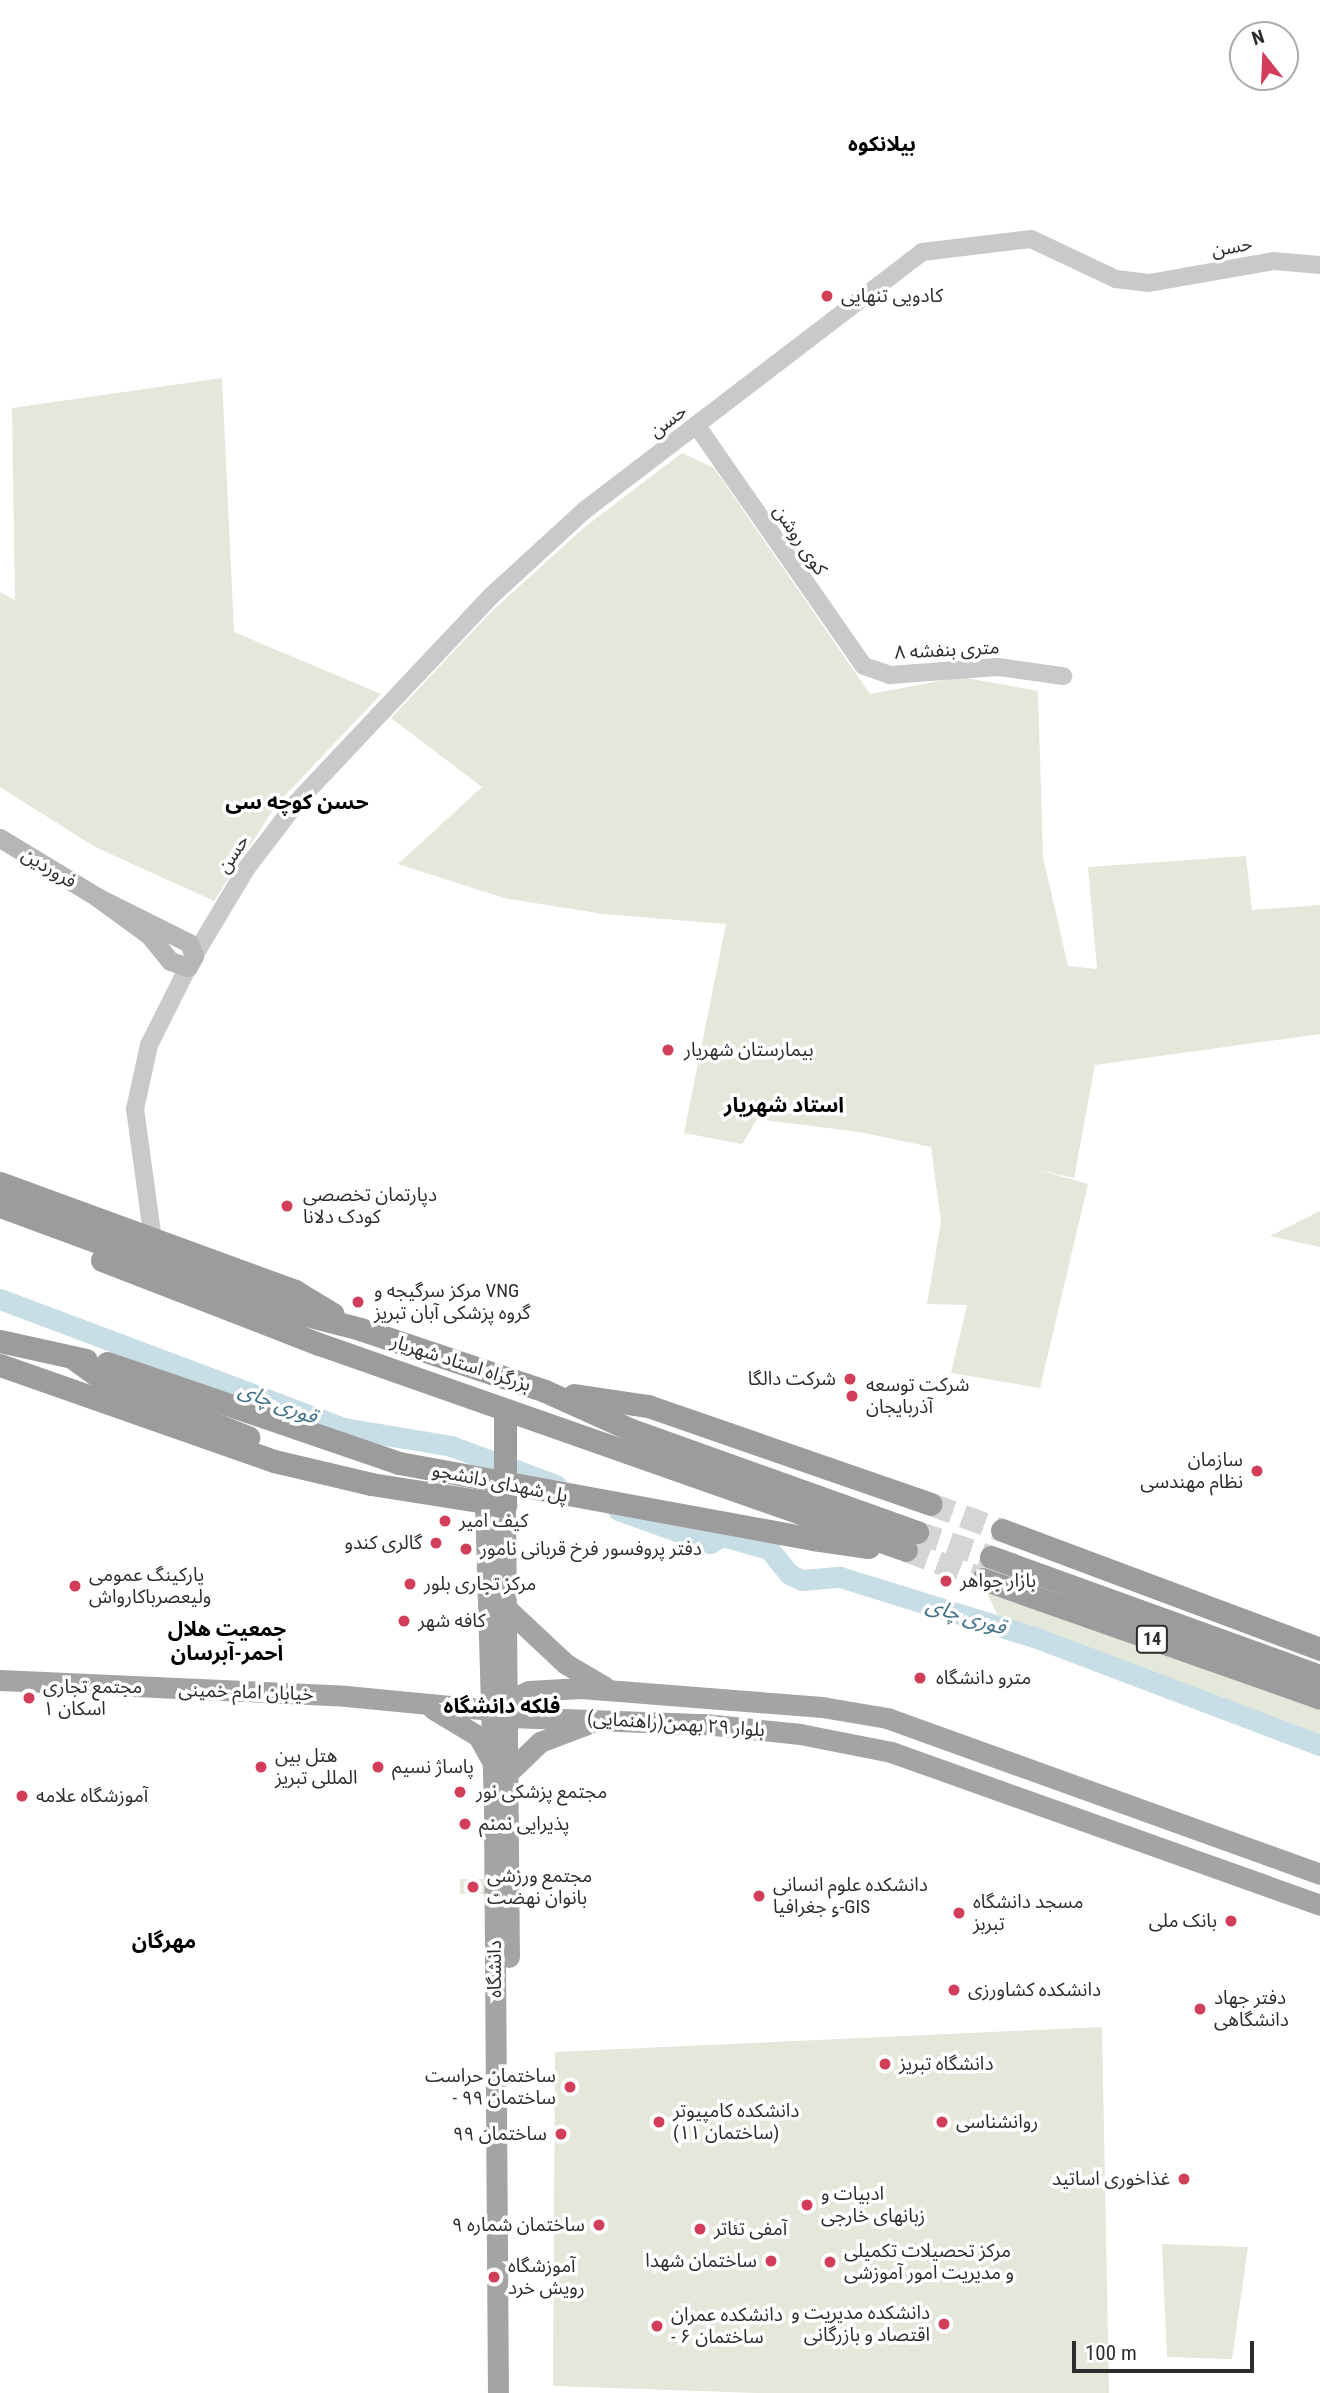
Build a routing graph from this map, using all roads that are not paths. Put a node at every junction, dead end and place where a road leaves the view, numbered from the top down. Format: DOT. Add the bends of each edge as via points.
graph roads {
  1 [pos="1320,265"];
  2 [pos="697,425"];
  3 [pos="875,672"];
  4 [pos="1063,676"];
  5 [pos="0,838"];
  6 [pos="191,961"];
  7 [pos="0,1183"];
  8 [pos="0,1206"];
  9 [pos="0,1218"];
  10 [pos="153,1240"];
  11 [pos="360,1329"];
  12 [pos="0,1341"];
  13 [pos="73,1358"];
  14 [pos="0,1365"];
  15 [pos="545,1391"];
  16 [pos="505,1410"];
  17 [pos="371,1484"];
  18 [pos="495,1504"];
  19 [pos="932,1504"];
  20 [pos="1002,1530"];
  21 [pos="911,1541"];
  22 [pos="505,1608"];
  23 [pos="1320,1648"];
  24 [pos="1292,1666"];
  25 [pos="1320,1670"];
  26 [pos="1320,1676"];
  27 [pos="0,1680"];
  28 [pos="581,1688"];
  29 [pos="609,1690"];
  30 [pos="1320,1698"];
  31 [pos="422,1703"];
  32 [pos="503,1708"];
  33 [pos="591,1719"];
  34 [pos="501,1766"];
  35 [pos="1320,1874"];
  36 [pos="1320,1905"];
  37 [pos="498,2393"];
  38 [pos="508,2393"];
  1 -- 2 [label="street, حسن" via="1274,261 1149,283 1116,279 1031,239 922,252"];
  2 -- 3 [label="street, کوی روشن" via="843,641"];
  2 -- 6 [label="street, حسن" via="585,510 491,596 297,802 246,869"];
  3 -- 4 [label="street, ۸ متری بنفشه" via="890,675 998,667"];
  5 -- 6 [label="main road, فروردین" via="159,935 189,943"];
  6 -- 10 [label="street" via="149,1045 135,1110"];
  7 -- 10 [label="highway"];
  8 -- 11 [label="highway, بزرگراه استاد شهریار" via="272,1306"];
  9 -- 16 [label="highway" via="319,1344"];
  10 -- 11 [label="highway" via="295,1291"];
  11 -- 15 [label="highway, بزرگراه استاد شهریار"];
  12 -- 13 [label="highway, پل شهدای دانشجو"];
  13 -- 17 [label="highway" via="105,1381"];
  13 -- 21 [label="highway, پل شهدای دانشجو, bridge" via="107,1363 399,1463 813,1539"];
  14 -- 17 [label="highway" via="274,1461"];
  15 -- 19 [label="highway" via="648,1406"];
  15 -- 21 [label="highway, بزرگراه استاد شهریار"];
  16 -- 18 [label="highway"];
  16 -- 21 [label="highway"];
  17 -- 18 [label="highway"];
  18 -- 22 [label="main road, دانشگاه"];
  18 -- 32 [label="main road, دانشگاه"];
  20 -- 23 [label="highway"];
  22 -- 29 [label="main road" via="566,1664"];
  22 -- 32 [label="main road, دانشگاه"];
  24 -- 25 [label="highway"];
  24 -- 26 [label="highway"];
  24 -- 30 [label="highway, 14" via="987,1568"];
  27 -- 31 [label="main road, خیابان امام خمینی"];
  28 -- 29 [label="main road, بلوار ٢٩ بهمن(راهنمایی)"];
  28 -- 32 [label="main road, بلوار ٢٩ بهمن(راهنمایی)"];
  28 -- 33 [label="main road" via="572,1702"];
  29 -- 35 [label="main road, بلوار ٢٩ بهمن(راهنمایی)" via="822,1707 887,1717"];
  31 -- 32 [label="main road, خیابان امام خمینی"];
  31 -- 34 [label="main road" via="478,1735"];
  32 -- 33 [label="main road, بلوار ٢٩ بهمن(راهنمایی)"];
  32 -- 34 [label="main road, دانشگاه"];
  33 -- 34 [label="main road"];
  33 -- 36 [label="main road, بلوار ٢٩ بهمن(راهنمایی)" via="736,1726 891,1752"];
  34 -- 37 [label="main road, دانشگاه"];
  34 -- 38 [label="main road, دانشگاه"];
}
